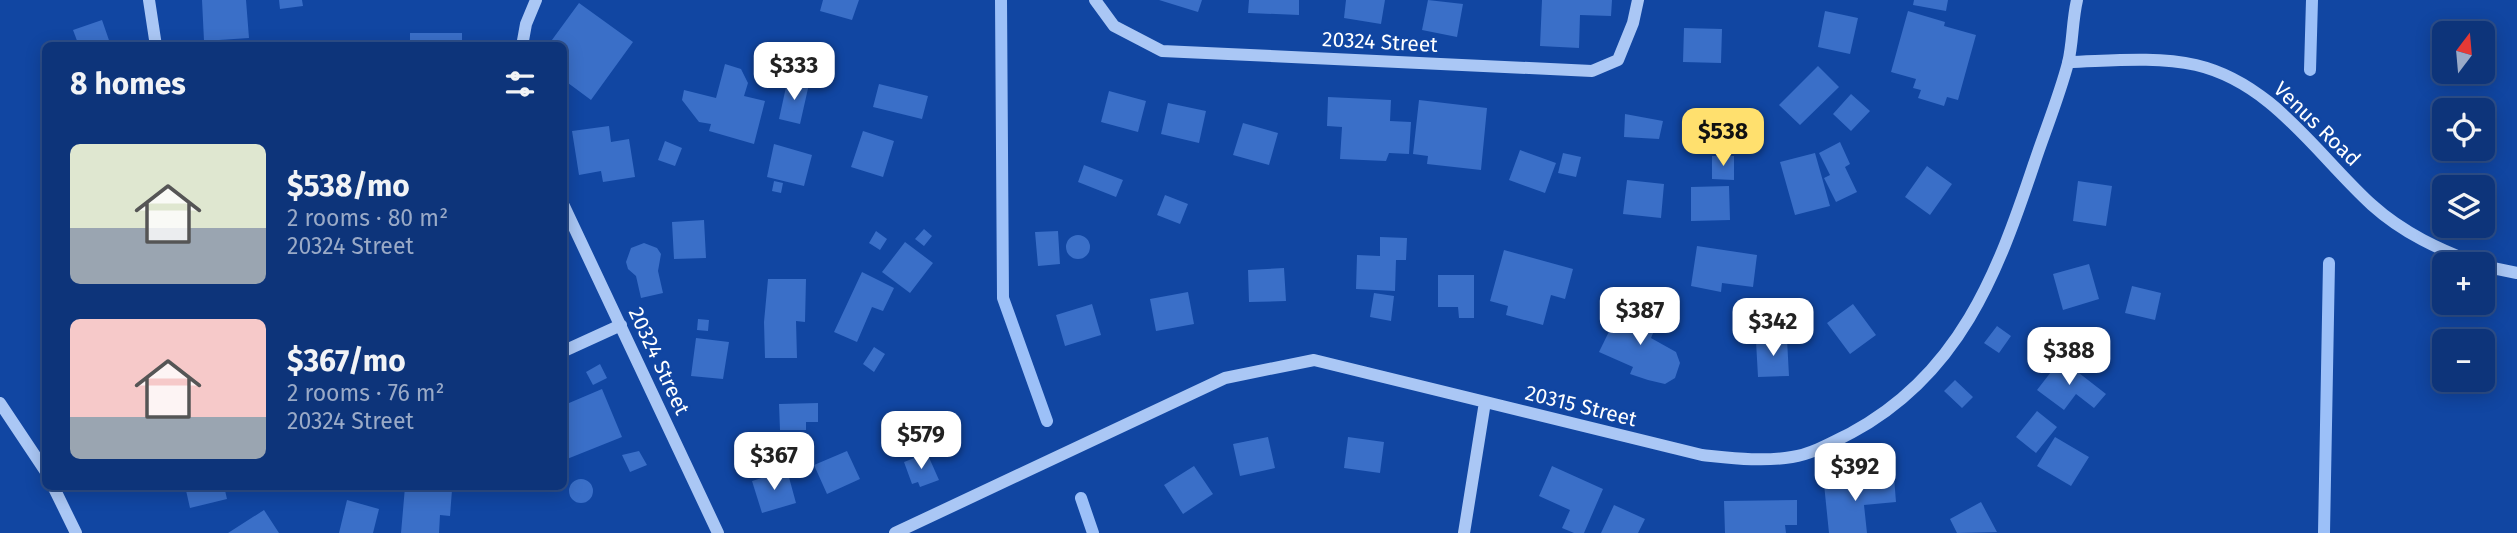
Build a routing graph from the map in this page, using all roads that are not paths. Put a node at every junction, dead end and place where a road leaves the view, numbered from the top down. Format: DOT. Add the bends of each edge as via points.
graph roads {
  1 [pos="149,0"];
  2 [pos="536,0"];
  3 [pos="1096,0"];
  4 [pos="1638,0"];
  5 [pos="2077,0"];
  6 [pos="155,42"];
  7 [pos="523,42"];
  8 [pos="2068,62"];
  9 [pos="567,212"];
  10 [pos="2444,252"];
  11 [pos="2495,268"];
  12 [pos="2517,273"];
  13 [pos="621,325"];
  14 [pos="567,350"];
  15 [pos="1485,402"];
  16 [pos="0,403"];
  17 [pos="42,466"];
  18 [pos="55,490"];
  19 [pos="922,520"];
  20 [pos="76,533"];
  21 [pos="718,533"];
  22 [pos="895,533"];
  23 [pos="928,533"];
  24 [pos="1464,533"];
  1 -- 6 [label="street"];
  2 -- 7 [label="street"];
  3 -- 4 [label="street, 20324 Street" via="1114,26 1163,51 1592,71 1618,60"];
  5 -- 8 [label="street, 20315 Street"];
  8 -- 10 [label="street, Venus Road" via="2195,65 2233,78 2267,99 2373,206"];
  8 -- 15 [label="street, 20315 Street" via="2024,196 1986,292 1963,331 1929,372 1901,401 1872,421 1835,442 1794,457 1745,460 1702,455"];
  9 -- 13 [label="street, 20324 Street"];
  11 -- 12 [label="street, Venus Road"];
  13 -- 14 [label="street"];
  13 -- 21 [label="street, 20324 Street"];
  15 -- 19 [label="street, 20315 Street" via="1314,360 1225,378"];
  15 -- 24 [label="street"];
  16 -- 17 [label="street"];
  18 -- 20 [label="street"];
  19 -- 22 [label="street, 20315 Street"];
  19 -- 23 [label="street"];
}
